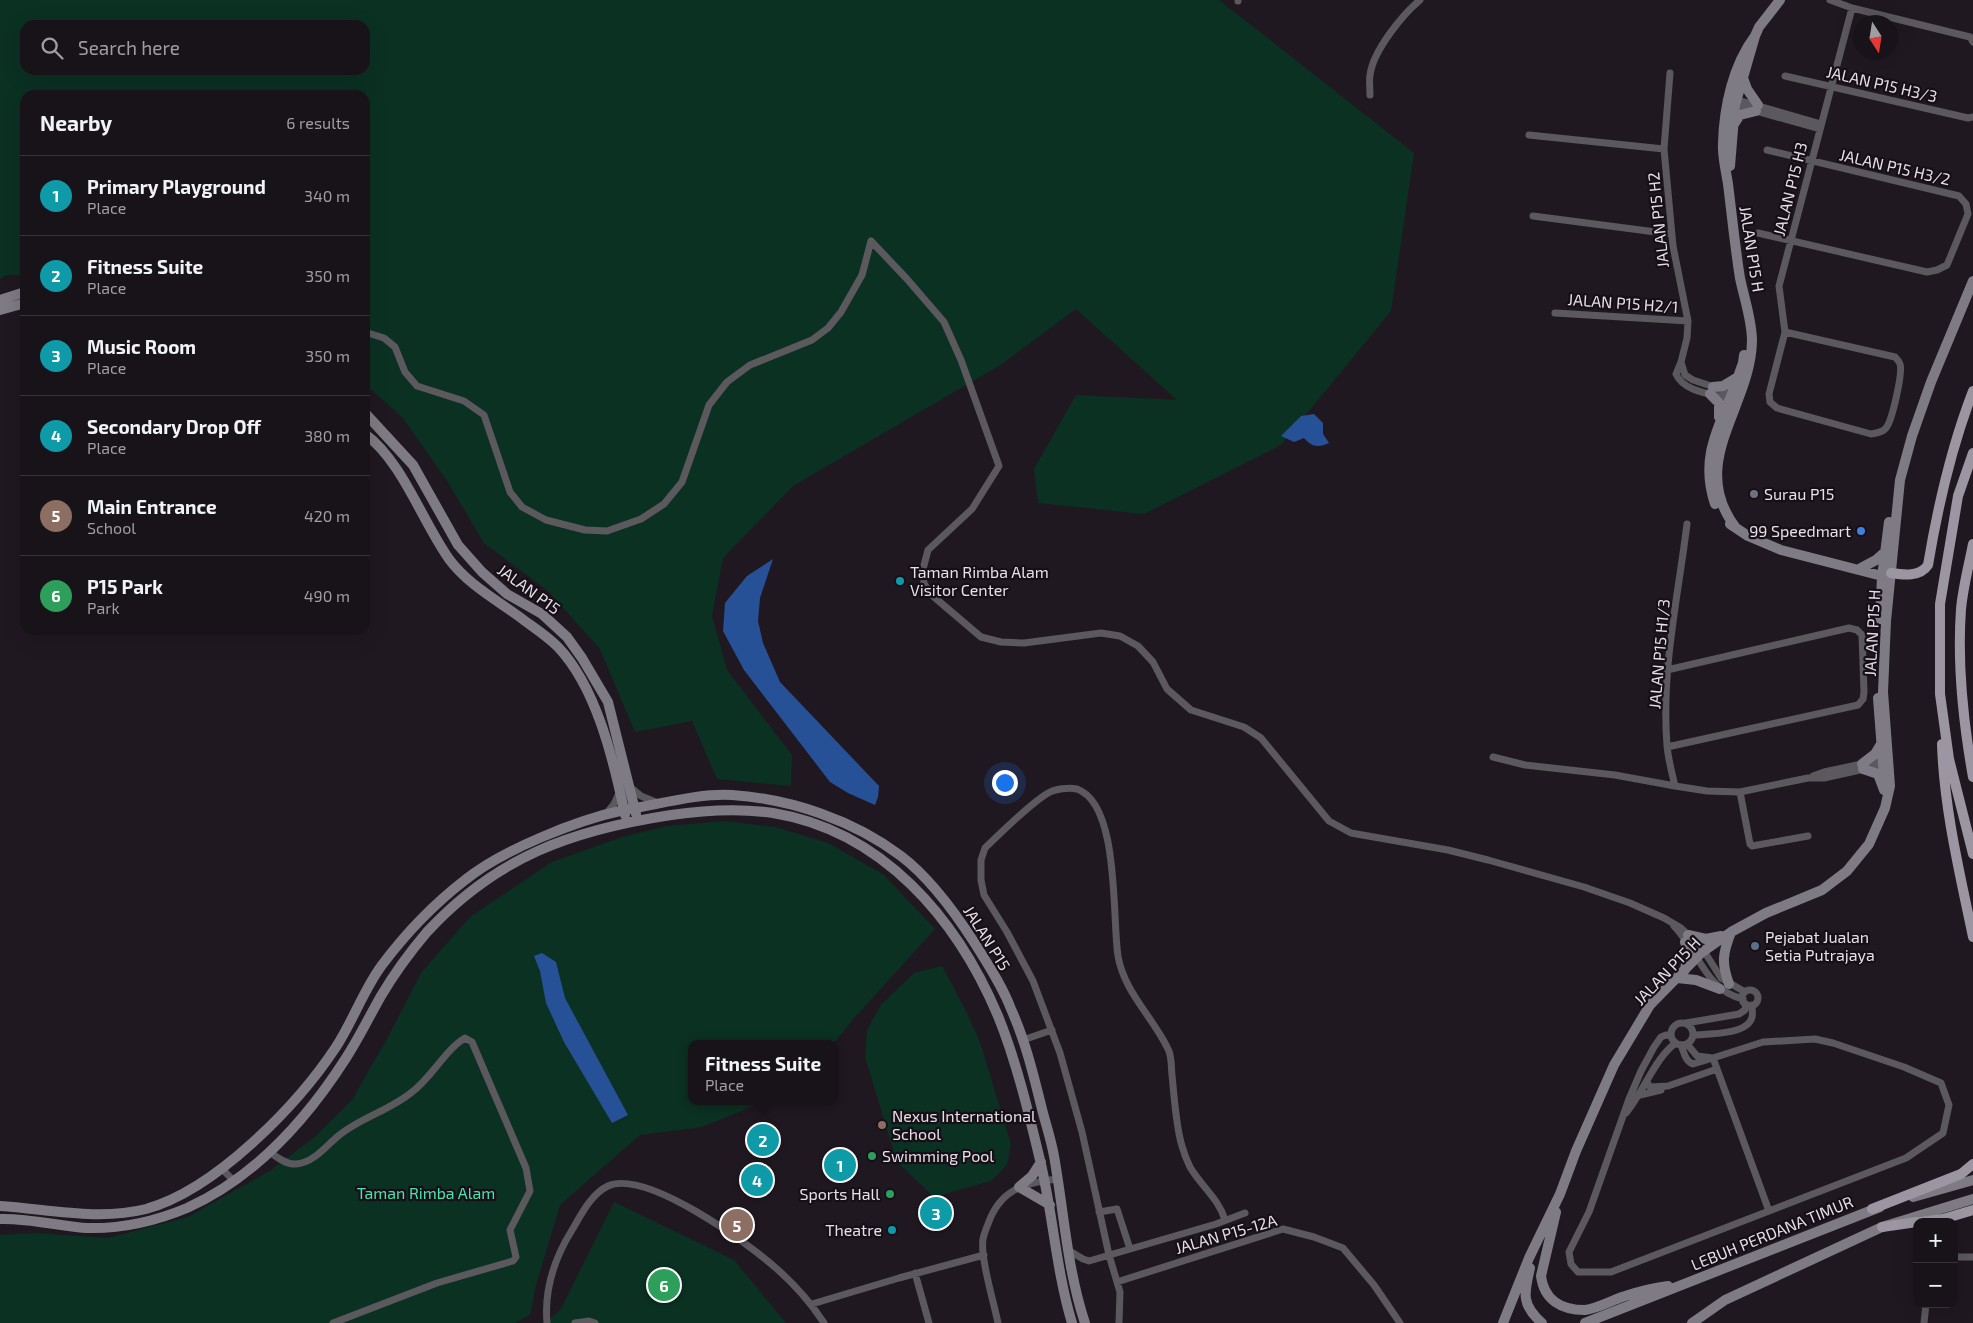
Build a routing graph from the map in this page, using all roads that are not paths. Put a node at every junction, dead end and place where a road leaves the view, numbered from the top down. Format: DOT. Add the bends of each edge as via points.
graph roads {
  1 [pos="1420,0"];
  2 [pos="1780,0"];
  3 [pos="1830,0"];
  4 [pos="1852,8"];
  5 [pos="1755,36"];
  6 [pos="1973,42"];
  7 [pos="1670,73"];
  8 [pos="1785,76"];
  9 [pos="1743,77"];
  10 [pos="1832,85"];
  11 [pos="1370,95"];
  12 [pos="1732,102"];
  13 [pos="1758,108"];
  14 [pos="1973,117"];
  15 [pos="1734,124"];
  16 [pos="1820,126"];
  17 [pos="1529,135"];
  18 [pos="1664,149"];
  19 [pos="1767,150"];
  20 [pos="1812,162"];
  21 [pos="1728,185"];
  22 [pos="1533,216"];
  23 [pos="1758,233"];
  24 [pos="1671,234"];
  25 [pos="1792,240"];
  26 [pos="1973,282"];
  27 [pos="20,294"];
  28 [pos="0,300"];
  29 [pos="20,304"];
  30 [pos="0,310"];
  31 [pos="1555,313"];
  32 [pos="1748,317"];
  33 [pos="1688,321"];
  34 [pos="1785,332"];
  35 [pos="370,334"];
  36 [pos="1738,377"];
  37 [pos="1712,390"];
  38 [pos="1973,391"];
  39 [pos="1735,397"];
  40 [pos="370,418"];
  41 [pos="1718,426"];
  42 [pos="370,438"];
  43 [pos="1973,453"];
  44 [pos="1900,480"];
  45 [pos="1687,524"];
  46 [pos="1736,528"];
  47 [pos="1973,544"];
  48 [pos="1884,552"];
  49 [pos="1860,569"];
  50 [pos="1889,575"];
  51 [pos="1881,591"];
  52 [pos="1667,670"];
  53 [pos="1940,694"];
  54 [pos="1964,724"];
  55 [pos="1881,744"];
  56 [pos="1667,747"];
  57 [pos="1973,752"];
  58 [pos="1493,757"];
  59 [pos="1886,761"];
  60 [pos="1862,767"];
  61 [pos="1973,777"];
  62 [pos="1675,786"];
  63 [pos="625,789"];
  64 [pos="1884,790"];
  65 [pos="1740,792"];
  66 [pos="661,804"];
  67 [pos="635,809"];
  68 [pos="624,810"];
  69 [pos="606,814"];
  70 [pos="637,821"];
  71 [pos="626,824"];
  72 [pos="1808,836"];
  73 [pos="1869,844"];
  74 [pos="1973,854"];
  75 [pos="466,879"];
  76 [pos="474,888"];
  77 [pos="953,910"];
  78 [pos="942,917"];
  79 [pos="1729,933"];
  80 [pos="1973,937"];
  81 [pos="1687,939"];
  82 [pos="1701,954"];
  83 [pos="1685,970"];
  84 [pos="1677,978"];
  85 [pos="1725,986"];
  86 [pos="1746,1000"];
  87 [pos="1686,1023"];
  88 [pos="1052,1030"];
  89 [pos="1694,1035"];
  90 [pos="1023,1040"];
  91 [pos="1679,1042"];
  92 [pos="1713,1058"];
  93 [pos="1717,1069"];
  94 [pos="1647,1082"];
  95 [pos="1668,1086"];
  96 [pos="1640,1095"];
  97 [pos="1623,1117"];
  98 [pos="269,1151"];
  99 [pos="1041,1162"];
  100 [pos="1973,1164"];
  101 [pos="221,1168"];
  102 [pos="1057,1179"];
  103 [pos="1973,1180"];
  104 [pos="234,1181"];
  105 [pos="1045,1181"];
  106 [pos="1019,1187"];
  107 [pos="1560,1194"];
  108 [pos="1973,1199"];
  109 [pos="1050,1205"];
  110 [pos="0,1206"];
  111 [pos="1872,1209"];
  112 [pos="1973,1210"];
  113 [pos="1769,1211"];
  114 [pos="1100,1212"];
  115 [pos="1245,1213"];
  116 [pos="0,1218"];
  117 [pos="1947,1218"];
  118 [pos="1226,1220"];
  119 [pos="1913,1223"];
  120 [pos="1882,1227"];
  121 [pos="1536,1243"];
  122 [pos="1130,1249"];
  123 [pos="1068,1250"];
  124 [pos="984,1255"];
  125 [pos="1109,1255"];
  126 [pos="1958,1257"];
  127 [pos="1973,1257"];
  128 [pos="916,1273"];
  129 [pos="1117,1282"];
  130 [pos="1685,1283"];
  131 [pos="812,1304"];
  132 [pos="1926,1308"];
  133 [pos="334,1323"];
  134 [pos="547,1323"];
  135 [pos="575,1323"];
  136 [pos="595,1323"];
  137 [pos="824,1323"];
  138 [pos="929,1323"];
  139 [pos="998,1323"];
  140 [pos="1072,1323"];
  141 [pos="1085,1323"];
  142 [pos="1119,1323"];
  143 [pos="1400,1323"];
  144 [pos="1503,1323"];
  145 [pos="1542,1323"];
  146 [pos="1585,1323"];
  147 [pos="1692,1323"];
  148 [pos="1924,1323"];
  1 -- 11 [label="street" via="1396,26 1378,54 1370,74"];
  2 -- 5 [label="street, JALAN P15 H"];
  3 -- 4 [label="street"];
  4 -- 6 [label="street" via="1970,37"];
  4 -- 10 [label="street, JALAN P15 H3"];
  5 -- 9 [label="street, JALAN P15 H"];
  5 -- 12 [label="street, JALAN P15 H" via="1737,64"];
  7 -- 18 [label="street, JALAN P15 H2"];
  8 -- 10 [label="street, JALAN P15 H3/3"];
  9 -- 12 [label="street, JALAN P15 H"];
  9 -- 13 [label="street"];
  10 -- 14 [label="street, JALAN P15 H3/3"];
  10 -- 16 [label="street, JALAN P15 H3"];
  12 -- 13 [label="street, JALAN P15 H3"];
  12 -- 15 [label="street, JALAN P15 H"];
  12 -- 21 [label="street, JALAN P15 H" via="1723,144"];
  13 -- 15 [label="street" via="1740,115"];
  13 -- 16 [label="street, JALAN P15 H3"];
  15 -- 21 [label="street, JALAN P15 H"];
  16 -- 20 [label="street, JALAN P15 H3"];
  17 -- 18 [label="street"];
  18 -- 24 [label="street, JALAN P15 H2"];
  19 -- 20 [label="street, JALAN P15 H3/2"];
  20 -- 25 [label="street, JALAN P15 H3"];
  20 -- 25 [label="street, JALAN P15 H3/2" via="1959,196 1966,204 1968,214 1946,265 1927,272"];
  21 -- 32 [label="street, JALAN P15 H"];
  22 -- 24 [label="street"];
  23 -- 25 [label="street, JALAN P15 H3/2"];
  24 -- 33 [label="street, JALAN P15 H2"];
  25 -- 34 [label="street, JALAN P15 H3" via="1779,286"];
  26 -- 44 [label="street, JALAN P15 H" via="1931,382"];
  27 -- 28 [label="street"];
  29 -- 30 [label="street"];
  31 -- 33 [label="street, JALAN P15 H2/1"];
  32 -- 36 [label="street, JALAN P15 H" via="1743,363"];
  32 -- 39 [label="street, JALAN P15 H" via="1752,340 1750,363"];
  33 -- 37 [label="street, JALAN P15 H2" via="1688,338 1681,362 1685,375"];
  34 -- 34 [label="street, JALAN P15 H3" via="1769,394 1770,402 1776,408 1871,434 1886,428 1896,399 1900,373 1896,357"];
  35 -- 81 [label="street" via="384,338 394,347 417,386 464,401 484,415 510,492 522,506 546,520 585,530 607,531 641,519 664,504 682,482 709,405 727,382 750,365 812,340 828,328 862,275 871,241 944,322 999,466 972,509 928,550 923,568 924,584 940,602 981,637 1001,642 1024,643 1100,633 1120,636 1138,646 1153,662 1167,690 1190,710 1244,727 1261,738 1329,821 1351,833 1448,850 1594,890 1668,921"];
  36 -- 37 [label="street"];
  36 -- 39 [label="street, JALAN P15 H"];
  37 -- 39 [label="street, JALAN P15 H2"];
  37 -- 41 [label="street" via="1720,403"];
  38 -- 50 [label="main road" via="1945,476 1928,565 1917,574"];
  39 -- 41 [label="street, JALAN P15 H"];
  39 -- 46 [label="street, JALAN P15 H" via="1716,469 1722,506"];
  40 -- 63 [label="street, JALAN P15" via="413,465 458,545 507,594 542,614 567,637 582,658 608,702"];
  41 -- 46 [label="street, JALAN P15 H" via="1708,468 1710,490 1722,520"];
  42 -- 63 [label="street, JALAN P15" via="394,466 428,527 451,560 484,592 558,647 580,676"];
  43 -- 53 [label="main road" via="1958,496 1940,604"];
  44 -- 48 [label="street, JALAN P15 H" via="1894,494"];
  44 -- 50 [label="street, JALAN P15 H"];
  45 -- 52 [label="street, JALAN P15 H1/3"];
  46 -- 49 [label="street, JALAN P15 H" via="1781,550"];
  47 -- 54 [label="main road" via="1962,608 1960,668"];
  48 -- 49 [label="street"];
  48 -- 50 [label="street, JALAN P15 H"];
  49 -- 50 [label="street, JALAN P15 H"];
  49 -- 51 [label="street"];
  50 -- 51 [label="street, JALAN P15 H"];
  50 -- 59 [label="street, JALAN P15 H" via="1884,692"];
  51 -- 55 [label="street, JALAN P15 H" via="1877,691"];
  52 -- 56 [label="street, JALAN P15 H1/3"];
  52 -- 56 [label="street" via="1849,628 1862,635 1864,692 1858,705"];
  53 -- 74 [label="main road" via="1950,759"];
  53 -- 80 [label="main road" via="1942,772"];
  54 -- 57 [label="main road"];
  54 -- 61 [label="main road"];
  55 -- 59 [label="street, JALAN P15 H"];
  55 -- 60 [label="street"];
  56 -- 62 [label="street, JALAN P15 H1/3"];
  58 -- 62 [label="street" via="1525,765 1615,775"];
  59 -- 60 [label="street"];
  59 -- 64 [label="street, JALAN P15 H"];
  59 -- 73 [label="street, JALAN P15 H" via="1890,786 1885,808"];
  60 -- 64 [label="street" via="1878,774"];
  60 -- 65 [label="street" via="1824,772"];
  62 -- 65 [label="street"];
  63 -- 66 [label="street"];
  63 -- 67 [label="street, JALAN P15"];
  63 -- 68 [label="street, JALAN P15"];
  63 -- 69 [label="street"];
  64 -- 73 [label="street, JALAN P15 H"];
  65 -- 72 [label="street" via="1752,846"];
  66 -- 67 [label="street, JALAN P15"];
  66 -- 77 [label="street, JALAN P15" via="730,795 770,800 820,813 867,834 902,857"];
  67 -- 68 [label="street"];
  67 -- 70 [label="street, JALAN P15"];
  68 -- 69 [label="street"];
  68 -- 71 [label="street, JALAN P15"];
  69 -- 75 [label="street" via="534,841"];
  70 -- 71 [label="street, JALAN P15"];
  70 -- 78 [label="street, JALAN P15" via="727,810 801,819 862,845 889,865"];
  71 -- 76 [label="street, JALAN P15" via="567,839 530,853"];
  73 -- 79 [label="street, JALAN P15 H" via="1847,872 1822,890 1766,913"];
  75 -- 76 [label="street"];
  75 -- 101 [label="street" via="409,931 381,966 336,1047 306,1086 250,1146"];
  76 -- 98 [label="street, JALAN P15" via="405,959 336,1073 294,1127"];
  77 -- 78 [label="street"];
  77 -- 90 [label="street, JALAN P15" via="987,962 1011,1007"];
  78 -- 99 [label="street, JALAN P15" via="964,948 998,1017"];
  79 -- 81 [label="street" via="1706,939"];
  79 -- 82 [label="street, JALAN P15 H"];
  79 -- 85 [label="street" via="1723,968"];
  81 -- 82 [label="street"];
  81 -- 83 [label="street"];
  82 -- 83 [label="street, JALAN P15 H"];
  82 -- 85 [label="street" via="1709,976"];
  83 -- 84 [label="street, JALAN P15 H"];
  84 -- 85 [label="street"];
  84 -- 107 [label="street, JALAN P15 H" via="1650,1005 1614,1065"];
  85 -- 86 [label="street" via="1734,997"];
  86 -- 87 [label="street" via="1745,1010 1739,1014"];
  86 -- 89 [label="street" via="1752,1018 1746,1026 1730,1032"];
  87 -- 89 [label="street"];
  87 -- 91 [label="street" via="1675,1026"];
  88 -- 90 [label="street"];
  88 -- 114 [label="street" via="1082,1132"];
  88 -- 118 [label="street" via="1034,981 984,895 981,860 985,848 1049,792 1078,789 1101,815 1113,869 1118,959 1127,983 1170,1052 1182,1144 1190,1168 1222,1208"];
  89 -- 91 [label="street"];
  90 -- 102 [label="street, JALAN P15" via="1054,1155"];
  91 -- 92 [label="street" via="1693,1064"];
  91 -- 94 [label="street" via="1663,1056"];
  91 -- 97 [label="street" via="1666,1035 1661,1037 1641,1071"];
  92 -- 93 [label="street"];
  92 -- 113 [label="street" via="1764,1042 1815,1039 1904,1067 1941,1083 1949,1105 1943,1133 1906,1158"];
  93 -- 95 [label="street"];
  93 -- 113 [label="street"];
  94 -- 95 [label="street" via="1650,1088"];
  94 -- 96 [label="street"];
  95 -- 96 [label="street"];
  96 -- 97 [label="street"];
  97 -- 113 [label="street" via="1589,1212 1569,1252 1571,1264 1578,1272 1611,1272"];
  98 -- 104 [label="street, JALAN P15"];
  98 -- 133 [label="street" via="283,1161 296,1164 322,1152 337,1136 359,1121 412,1093 455,1044 465,1038 472,1042 526,1168 530,1191 510,1230 516,1257 513,1261 437,1283"];
  99 -- 105 [label="street, JALAN P15"];
  99 -- 106 [label="street"];
  100 -- 111 [label="main road" via="1961,1174"];
  101 -- 104 [label="street"];
  101 -- 110 [label="street" via="185,1192 146,1208 108,1215"];
  102 -- 105 [label="street"];
  102 -- 123 [label="street, JALAN P15"];
  103 -- 111 [label="street, LEBUH PERDANA TIMUR"];
  104 -- 116 [label="street, JALAN P15" via="188,1207 122,1226 87,1228"];
  105 -- 106 [label="street"];
  105 -- 109 [label="street, JALAN P15"];
  106 -- 109 [label="street"];
  106 -- 124 [label="street" via="1006,1194 991,1215 983,1239"];
  107 -- 121 [label="street, JALAN P15 H"];
  107 -- 130 [label="street" via="1541,1276 1542,1286 1554,1303 1586,1310 1652,1288"];
  108 -- 120 [label="street"];
  109 -- 140 [label="street, JALAN P15" via="1064,1294"];
  111 -- 130 [label="street, LEBUH PERDANA TIMUR"];
  112 -- 117 [label="main road"];
  114 -- 122 [label="street" via="1117,1209"];
  114 -- 125 [label="street"];
  115 -- 118 [label="street"];
  118 -- 122 [label="street"];
  119 -- 120 [label="main road"];
  120 -- 147 [label="street" via="1725,1300"];
  121 -- 144 [label="street, JALAN P15 H"];
  121 -- 145 [label="street, JALAN P15 H" via="1526,1297 1530,1313"];
  122 -- 125 [label="street"];
  123 -- 125 [label="street" via="1089,1261"];
  123 -- 141 [label="street, JALAN P15" via="1073,1283"];
  124 -- 128 [label="street"];
  124 -- 139 [label="street"];
  125 -- 129 [label="street"];
  126 -- 127 [label="street"];
  128 -- 131 [label="street"];
  128 -- 138 [label="street"];
  129 -- 142 [label="street" via="1120,1292"];
  129 -- 143 [label="street, JALAN P15-12A" via="1283,1229 1314,1236 1343,1248 1374,1284"];
  130 -- 146 [label="street, LEBUH PERDANA TIMUR"];
  131 -- 134 [label="street" via="777,1269 692,1209 649,1190 616,1184 598,1193 564,1243 546,1295"];
  131 -- 137 [label="street"];
  132 -- 148 [label="street"];
  135 -- 136 [label="street"];
}
